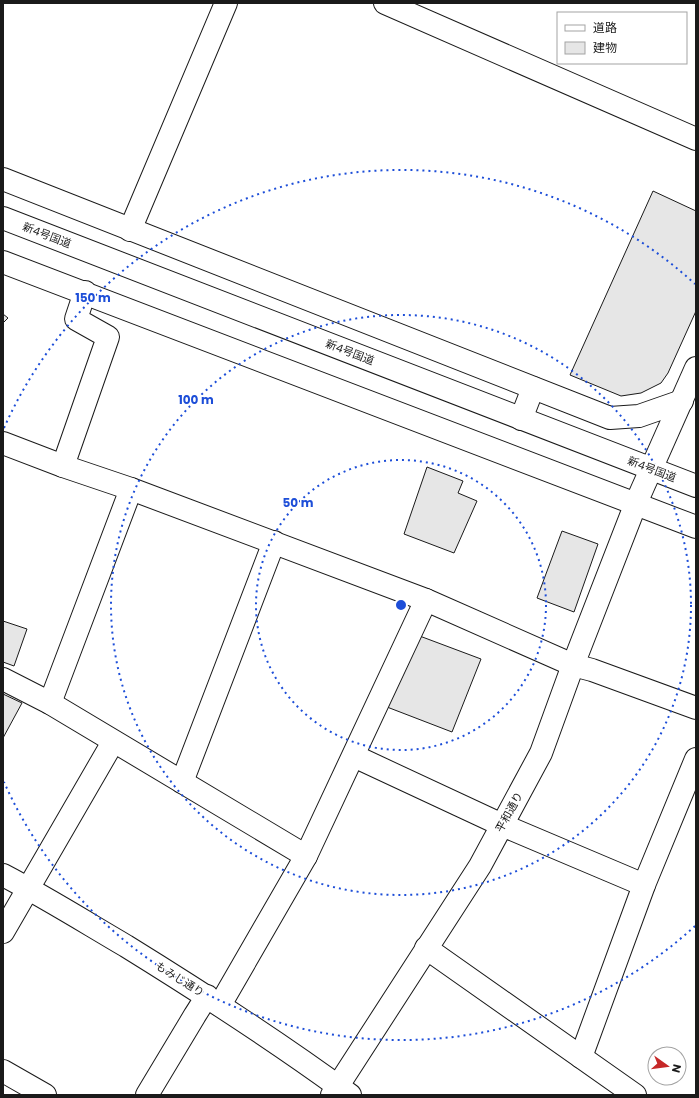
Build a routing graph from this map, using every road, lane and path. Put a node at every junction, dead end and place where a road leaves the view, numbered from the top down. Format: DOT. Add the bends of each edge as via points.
graph roads {
  1 [pos="226,3"];
  2 [pos="385,3"];
  3 [pos="696,139"];
  4 [pos="3,179"];
  5 [pos="3,218"];
  6 [pos="130,230"];
  7 [pos="3,262"];
  8 [pos="85,292"];
  9 [pos="696,368"];
  10 [pos="533,388"];
  11 [pos="682,401"];
  12 [pos="522,419"];
  13 [pos="3,443"];
  14 [pos="63,466"];
  15 [pos="652,469"];
  16 [pos="696,486"];
  17 [pos="131,489"];
  18 [pos="636,503"];
  19 [pos="696,527"];
  20 [pos="274,542"];
  21 [pos="426,600"];
  22 [pos="573,665"];
  23 [pos="3,679"];
  24 [pos="50,703"];
  25 [pos="696,708"];
  26 [pos="113,742"];
  27 [pos="354,756"];
  28 [pos="696,759"];
  29 [pos="182,782"];
  30 [pos="502,825"];
  31 [pos="306,856"];
  32 [pos="3,875"];
  33 [pos="644,885"];
  34 [pos="28,888"];
  35 [pos="3,932"];
  36 [pos="426,948"];
  37 [pos="214,1001"];
  38 [pos="581,1057"];
  39 [pos="3,1071"];
  40 [pos="340,1092"];
  41 [pos="45,1095"];
  42 [pos="147,1095"];
  43 [pos="635,1095"];
  1 -- 6 [label="main road"];
  2 -- 3 [label="main road"];
  4 -- 6 [label="main road"];
  5 -- 12 [label="main road, 新4号国道"];
  6 -- 10 [label="main road"];
  7 -- 8 [label="main road"];
  8 -- 14 [label="main road" via="76,319 108,338"];
  8 -- 18 [label="main road"];
  9 -- 11 [label="main road, 平和通り"];
  10 -- 11 [label="main road" via="610,418 639,416"];
  10 -- 12 [label="main road"];
  11 -- 15 [label="main road, 平和通り"];
  12 -- 15 [label="main road, 新4号国道"];
  13 -- 14 [label="main road"];
  14 -- 17 [label="main road"];
  15 -- 16 [label="main road, 新4号国道"];
  15 -- 18 [label="main road, 平和通り"];
  17 -- 20 [label="main road"];
  17 -- 24 [label="main road"];
  18 -- 19 [label="main road"];
  18 -- 22 [label="main road, 平和通り"];
  20 -- 21 [label="main road"];
  20 -- 29 [label="main road"];
  21 -- 22 [label="main road"];
  21 -- 27 [label="main road"];
  22 -- 25 [label="main road"];
  22 -- 30 [label="main road, 平和通り" via="541,753"];
  23 -- 24 [label="main road"];
  24 -- 26 [label="main road"];
  26 -- 29 [label="main road"];
  26 -- 34 [label="main road"];
  27 -- 30 [label="main road"];
  27 -- 31 [label="main road"];
  28 -- 33 [label="main road"];
  29 -- 31 [label="main road"];
  30 -- 33 [label="main road"];
  30 -- 36 [label="main road, 平和通り" via="480,866"];
  31 -- 37 [label="main road"];
  32 -- 34 [label="main road, もみじ通り"];
  33 -- 38 [label="main road"];
  34 -- 35 [label="main road"];
  34 -- 37 [label="main road, もみじ通り"];
  36 -- 38 [label="main road"];
  36 -- 40 [label="main road, 平和通り"];
  37 -- 40 [label="main road, もみじ通り"];
  37 -- 42 [label="main road" via="195,1015"];
  38 -- 43 [label="main road"];
  39 -- 41 [label="main road"];
}
